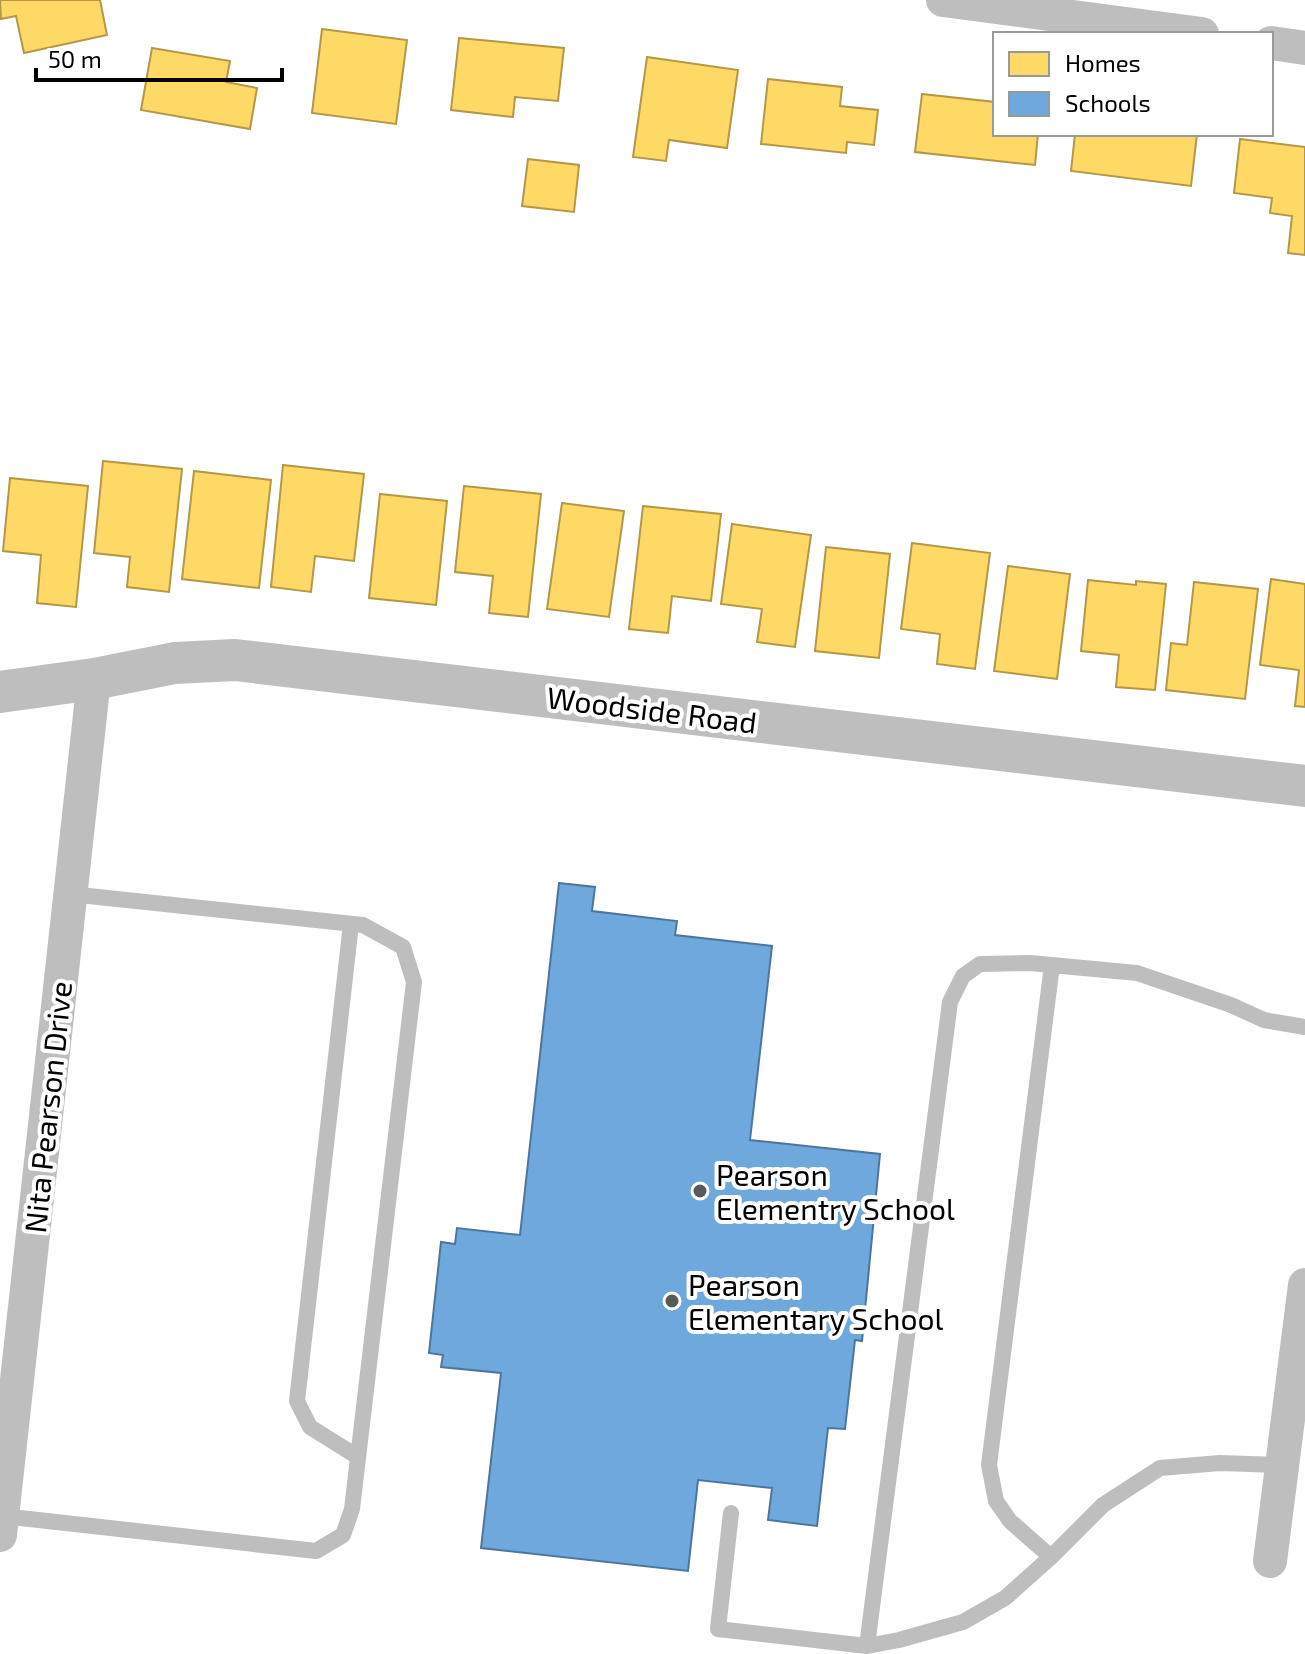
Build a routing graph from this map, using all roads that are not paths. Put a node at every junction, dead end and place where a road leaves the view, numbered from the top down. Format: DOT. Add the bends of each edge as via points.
graph roads {
  1 [pos="943,0"];
  2 [pos="1187,32"];
  3 [pos="1273,43"];
  4 [pos="1305,48"];
  5 [pos="94,679"];
  6 [pos="0,692"];
  7 [pos="1305,786"];
  8 [pos="70,894"];
  9 [pos="351,924"];
  10 [pos="1052,965"];
  11 [pos="1305,1027"];
  12 [pos="1305,1285"];
  13 [pos="358,1457"];
  14 [pos="1282,1465"];
  15 [pos="731,1513"];
  16 [pos="1,1526"];
  17 [pos="1051,1557"];
  18 [pos="1270,1561"];
  19 [pos="867,1646"];
  1 -- 2 [label="street"];
  3 -- 4 [label="street"];
  5 -- 6 [label="street, Woodside Road"];
  5 -- 7 [label="street, Woodside Road" via="175,663 235,660"];
  5 -- 8 [label="street, Nita Pearson Drive"];
  8 -- 9 [label="lane"];
  8 -- 16 [label="street, Nita Pearson Drive"];
  9 -- 13 [label="lane" via="297,1401 310,1427"];
  9 -- 13 [label="lane" via="403,947 414,982"];
  10 -- 11 [label="lane" via="1137,973 1264,1020"];
  10 -- 17 [label="lane" via="989,1465 996,1501 1010,1521"];
  10 -- 19 [label="lane" via="980,964 963,976 950,1002"];
  12 -- 14 [label="street"];
  13 -- 16 [label="lane" via="343,1535 316,1551"];
  14 -- 17 [label="lane" via="1160,1468 1103,1505"];
  14 -- 18 [label="street"];
  15 -- 19 [label="lane" via="718,1629"];
  17 -- 19 [label="lane" via="1005,1598 963,1622"];
}
